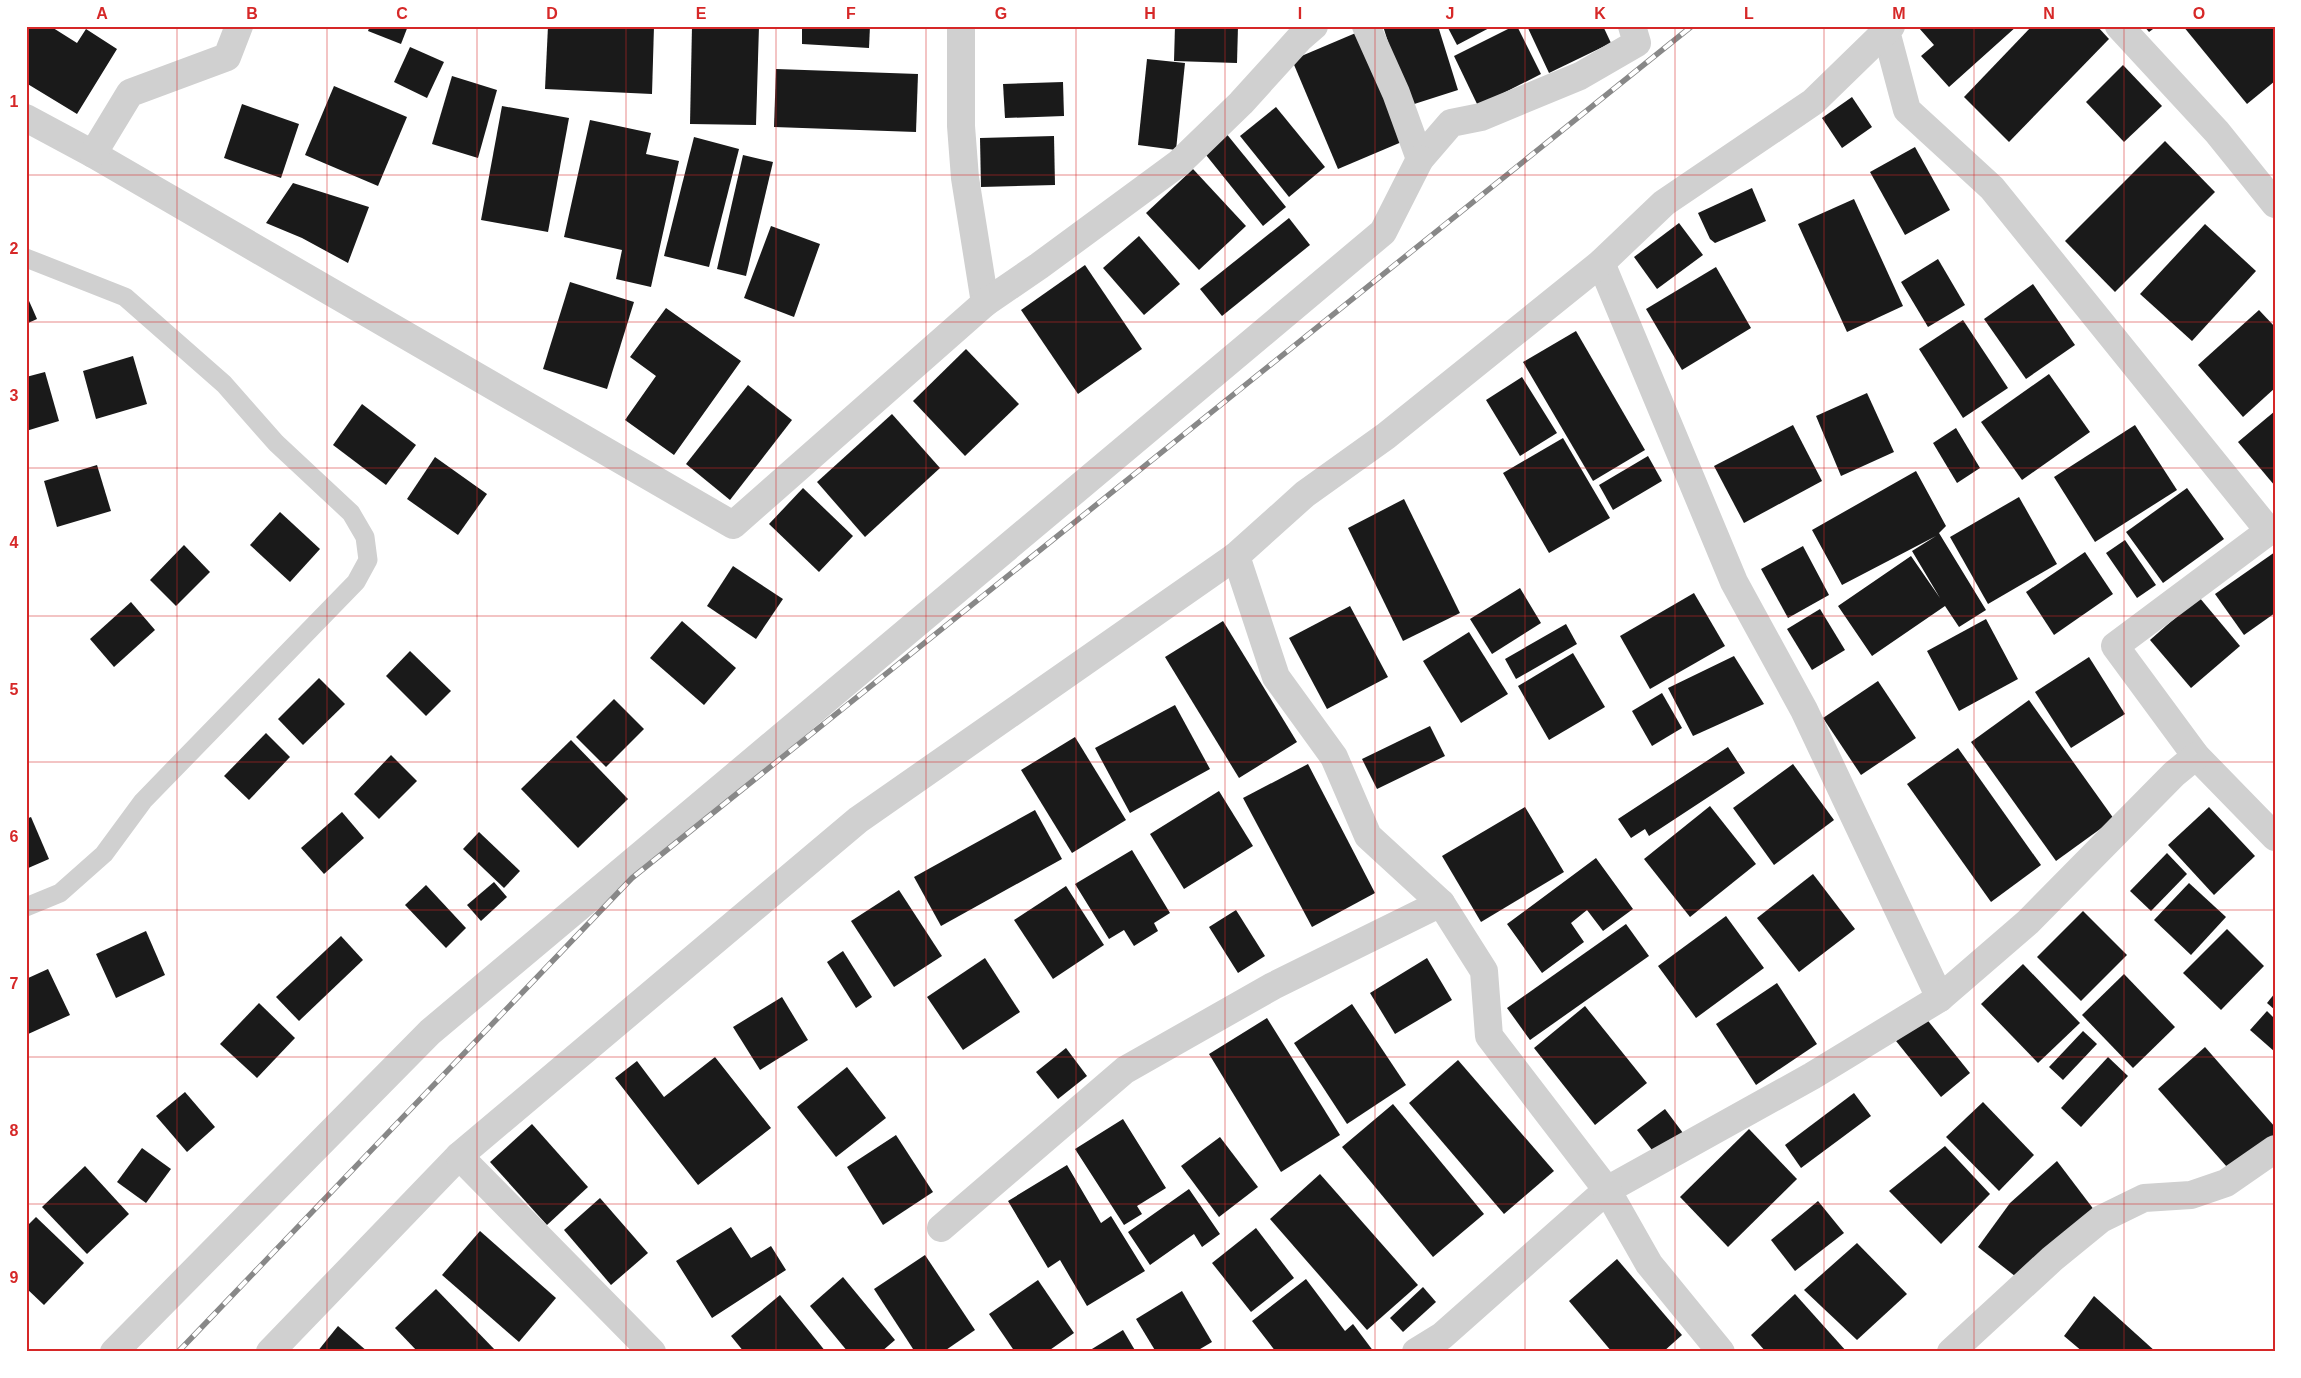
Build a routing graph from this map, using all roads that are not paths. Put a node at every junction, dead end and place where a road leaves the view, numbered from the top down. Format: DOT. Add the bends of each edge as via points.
graph roads {
  1 [pos="239,26"];
  2 [pos="961,26"];
  3 [pos="1314,26"];
  4 [pos="1366,26"];
  5 [pos="1632,26"];
  6 [pos="2119,26"];
  7 [pos="1889,29"];
  8 [pos="26,118"];
  9 [pos="93,154"];
  10 [pos="1420,158"];
  11 [pos="2275,204"];
  12 [pos="26,258"];
  13 [pos="1601,263"];
  14 [pos="985,303"];
  15 [pos="1236,556"];
  16 [pos="2196,756"];
  17 [pos="2275,837"];
  18 [pos="1442,903"];
  19 [pos="26,907"];
  20 [pos="1940,998"];
  21 [pos="2275,1149"];
  22 [pos="459,1156"];
  23 [pos="1607,1190"];
  24 [pos="941,1228"];
  25 [pos="114,1352"];
  26 [pos="270,1352"];
  27 [pos="652,1352"];
  28 [pos="1416,1352"];
  29 [pos="1721,1352"];
  30 [pos="1951,1352"];
  1 -- 9 [label="street" via="227,57 130,93"];
  2 -- 14 [label="street" via="961,126 965,178"];
  3 -- 14 [label="street" via="1179,163"];
  4 -- 10 [label="street"];
  5 -- 10 [label="street" via="1637,43 1580,76 1481,117 1451,123"];
  6 -- 11 [label="street" via="2217,132"];
  7 -- 13 [label="street" via="1812,102 1664,202"];
  7 -- 16 [label="street" via="1907,110 1992,188 2269,531 2115,646"];
  8 -- 9 [label="street"];
  9 -- 14 [label="street" via="733,525"];
  10 -- 25 [label="street" via="1382,232 430,1032"];
  12 -- 19 [label="lane" via="125,297 224,384 276,443 351,513 365,537 368,560 356,582 143,801 104,854 60,893"];
  13 -- 15 [label="street" via="1386,436 1305,494"];
  13 -- 20 [label="street" via="1734,582 1804,710"];
  15 -- 18 [label="street" via="1276,677 1334,758 1368,836"];
  15 -- 22 [label="street" via="858,820"];
  16 -- 17 [label="street"];
  16 -- 20 [label="street" via="2174,774 2028,922"];
  18 -- 23 [label="street" via="1484,971 1489,1036"];
  18 -- 24 [label="street" via="1273,986 1125,1070"];
  20 -- 23 [label="street" via="1812,1076"];
  21 -- 30 [label="street" via="2226,1183 2191,1195 2144,1198 2101,1218 2052,1258"];
  22 -- 26 [label="street"];
  22 -- 27 [label="street"];
  23 -- 28 [label="street" via="1442,1336"];
  23 -- 29 [label="street" via="1649,1264"];
}
